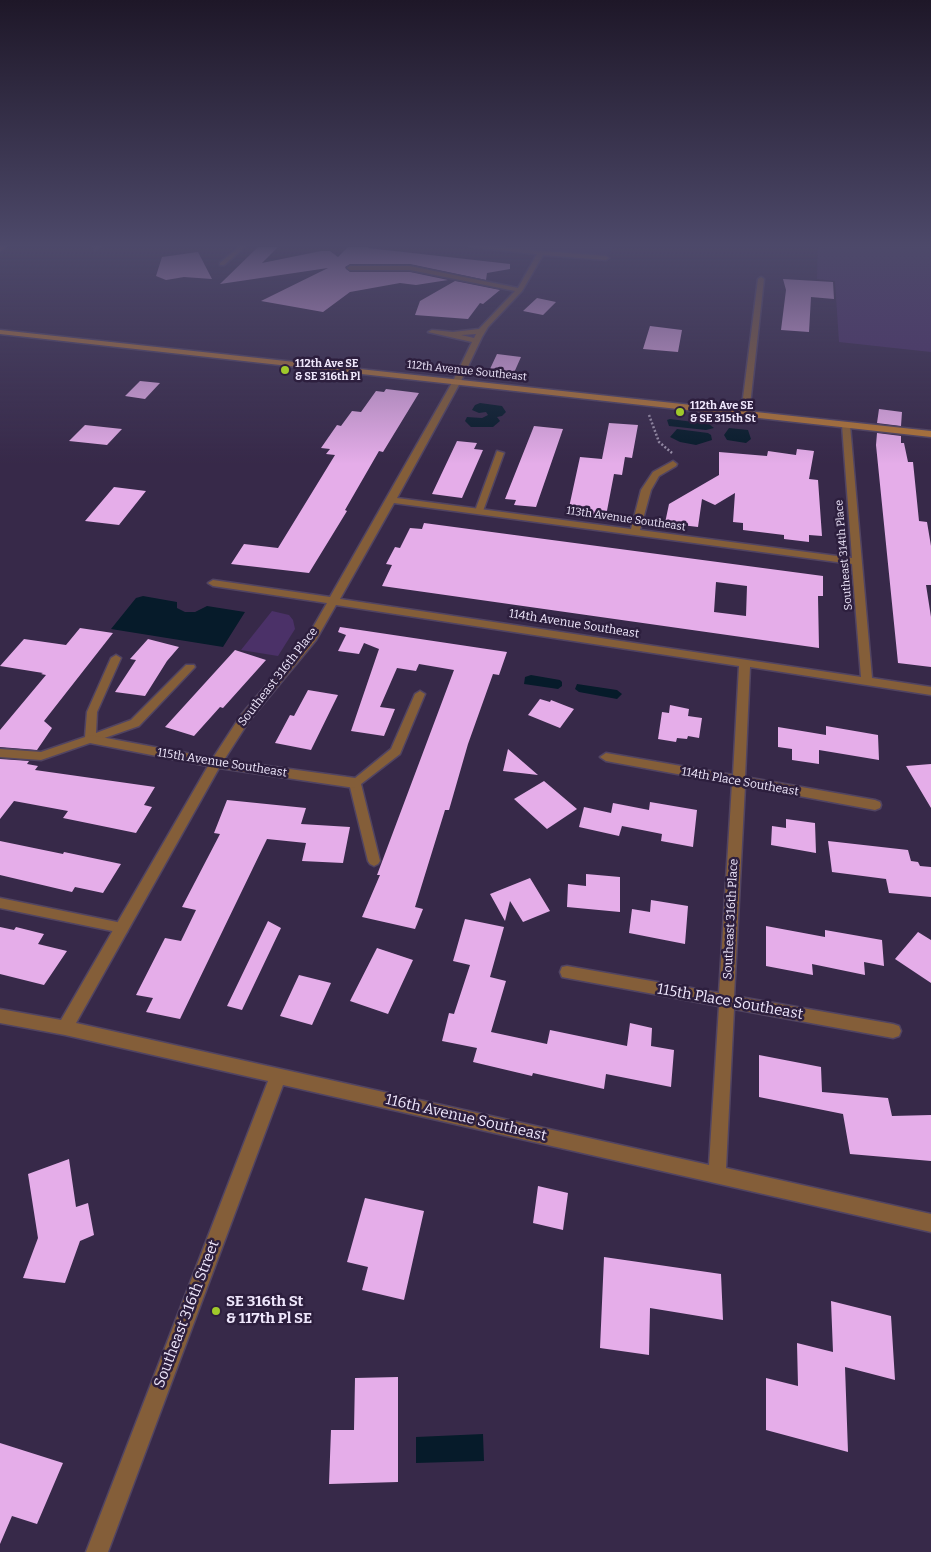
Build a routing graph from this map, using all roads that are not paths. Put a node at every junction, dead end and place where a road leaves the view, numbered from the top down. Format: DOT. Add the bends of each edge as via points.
graph roads {
  1 [pos="493,319"];
  2 [pos="756,319"];
  3 [pos="482,331"];
  4 [pos="0,332"];
  5 [pos="432,332"];
  6 [pos="453,334"];
  7 [pos="476,341"];
  8 [pos="457,381"];
  9 [pos="744,414"];
  10 [pos="846,425"];
  11 [pos="931,434"];
  12 [pos="500,453"];
  13 [pos="673,464"];
  14 [pos="392,500"];
  15 [pos="479,511"];
  16 [pos="635,532"];
  17 [pos="857,562"];
  18 [pos="212,583"];
  19 [pos="332,600"];
  20 [pos="116,658"];
  21 [pos="745,664"];
  22 [pos="190,667"];
  23 [pos="867,682"];
  24 [pos="931,691"];
  25 [pos="420,694"];
  26 [pos="90,740"];
  27 [pos="0,754"];
  28 [pos="606,757"];
  29 [pos="216,763"];
  30 [pos="738,782"];
  31 [pos="356,783"];
  32 [pos="875,805"];
  33 [pos="374,861"];
  34 [pos="0,903"];
  35 [pos="122,928"];
  36 [pos="567,972"];
  37 [pos="726,1002"];
  38 [pos="0,1016"];
  39 [pos="65,1028"];
  40 [pos="893,1032"];
  41 [pos="278,1076"];
  42 [pos="717,1173"];
  43 [pos="931,1223"];
  44 [pos="96,1552"];
  1 -- 3 [label="street, Southeast 316th Place"];
  2 -- 9 [label="street"];
  3 -- 6 [label="street"];
  3 -- 7 [label="street, Southeast 316th Place"];
  4 -- 8 [label="street, 112th Avenue Southeast"];
  5 -- 6 [label="street"];
  6 -- 7 [label="street"];
  7 -- 8 [label="street, Southeast 316th Place"];
  8 -- 9 [label="street, 112th Avenue Southeast"];
  8 -- 14 [label="street, Southeast 316th Place"];
  9 -- 10 [label="street, 112th Avenue Southeast"];
  10 -- 11 [label="street, 112th Avenue Southeast"];
  10 -- 17 [label="street, Southeast 314th Place"];
  12 -- 15 [label="lane"];
  13 -- 16 [label="street" via="656,474 646,490"];
  14 -- 15 [label="street, 113th Avenue Southeast"];
  14 -- 19 [label="street, Southeast 316th Place"];
  15 -- 16 [label="street, 113th Avenue Southeast"];
  16 -- 17 [label="street, 113th Avenue Southeast"];
  17 -- 23 [label="street, Southeast 314th Place"];
  18 -- 19 [label="street, 114th Avenue Southeast"];
  19 -- 21 [label="street, 114th Avenue Southeast"];
  19 -- 29 [label="street, Southeast 316th Place" via="312,638 245,718"];
  20 -- 26 [label="lane" via="92,712"];
  21 -- 23 [label="street, 114th Avenue Southeast"];
  21 -- 30 [label="street, Southeast 316th Place"];
  22 -- 26 [label="lane" via="135,722"];
  23 -- 24 [label="street, 114th Avenue Southeast"];
  25 -- 31 [label="lane" via="396,751"];
  26 -- 27 [label="lane" via="41,756"];
  26 -- 29 [label="street, 115th Avenue Southeast"];
  28 -- 30 [label="street, 114th Place Southeast"];
  29 -- 31 [label="street, 115th Avenue Southeast"];
  29 -- 35 [label="street, Southeast 316th Place"];
  30 -- 32 [label="street, 114th Place Southeast"];
  30 -- 37 [label="street, Southeast 316th Place"];
  31 -- 33 [label="lane"];
  34 -- 35 [label="lane"];
  35 -- 39 [label="street, Southeast 316th Place"];
  36 -- 37 [label="street, 115th Place Southeast"];
  37 -- 40 [label="street, 115th Place Southeast"];
  37 -- 42 [label="street, Southeast 316th Place"];
  38 -- 39 [label="street, 116th Avenue Southeast"];
  39 -- 41 [label="street, 116th Avenue Southeast"];
  41 -- 42 [label="street, 116th Avenue Southeast"];
  41 -- 44 [label="street, Southeast 316th Street"];
  42 -- 43 [label="street, 116th Avenue Southeast"];
}
